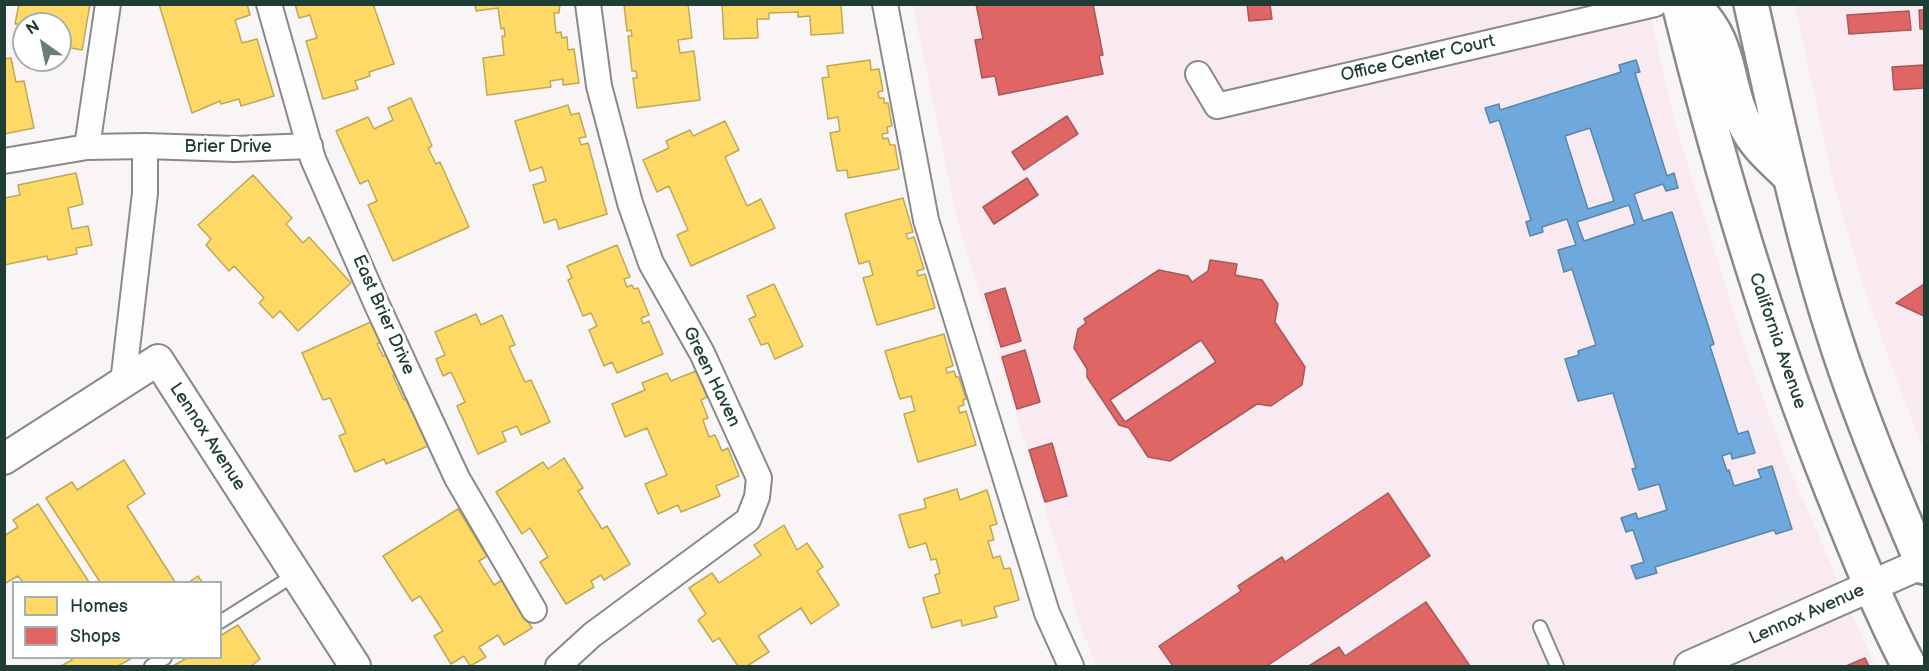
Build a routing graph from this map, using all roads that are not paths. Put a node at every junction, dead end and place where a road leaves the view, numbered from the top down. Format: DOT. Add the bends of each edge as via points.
graph roads {
  1 [pos="108,4"];
  2 [pos="269,4"];
  3 [pos="588,4"];
  4 [pos="885,4"];
  5 [pos="1655,4"];
  6 [pos="1678,4"];
  7 [pos="1691,4"];
  8 [pos="1751,4"];
  9 [pos="1198,74"];
  10 [pos="145,146"];
  11 [pos="310,146"];
  12 [pos="87,147"];
  13 [pos="4,161"];
  14 [pos="1790,177"];
  15 [pos="123,383"];
  16 [pos="4,459"];
  17 [pos="1924,564"];
  18 [pos="296,574"];
  19 [pos="1871,586"];
  20 [pos="534,610"];
  21 [pos="222,621"];
  22 [pos="1540,627"];
  23 [pos="564,664"];
  24 [pos="355,666"];
  25 [pos="1071,666"];
  26 [pos="1557,666"];
  27 [pos="1690,666"];
  28 [pos="1909,666"];
  1 -- 12 [label="street"];
  2 -- 11 [label="street, East Brier Drive"];
  3 -- 23 [label="street, Green Haven" via="599,87 630,203 651,263 702,353 759,478 748,520 617,615"];
  4 -- 25 [label="street" via="926,220 1047,613"];
  5 -- 9 [label="street, Office Center Court" via="1217,106"];
  6 -- 19 [label="main road, California Avenue" via="1756,285 1788,378"];
  7 -- 14 [label="main road" via="1714,28 1748,129"];
  8 -- 14 [label="main road"];
  10 -- 11 [label="street, Brier Drive"];
  10 -- 12 [label="street, Brier Drive"];
  10 -- 15 [label="street" via="145,193"];
  11 -- 20 [label="street, East Brier Drive" via="377,305 457,478"];
  12 -- 13 [label="street, Brier Drive"];
  14 -- 17 [label="main road" via="1834,336 1878,456"];
  15 -- 16 [label="street, Lennox Avenue"];
  15 -- 18 [label="street, Lennox Avenue" via="158,360"];
  17 -- 19 [label="street, Lennox Avenue"];
  18 -- 21 [label="lane"];
  18 -- 24 [label="street, Lennox Avenue"];
  19 -- 27 [label="street, Lennox Avenue"];
  19 -- 28 [label="main road, California Avenue"];
  22 -- 26 [label="lane"];
}
